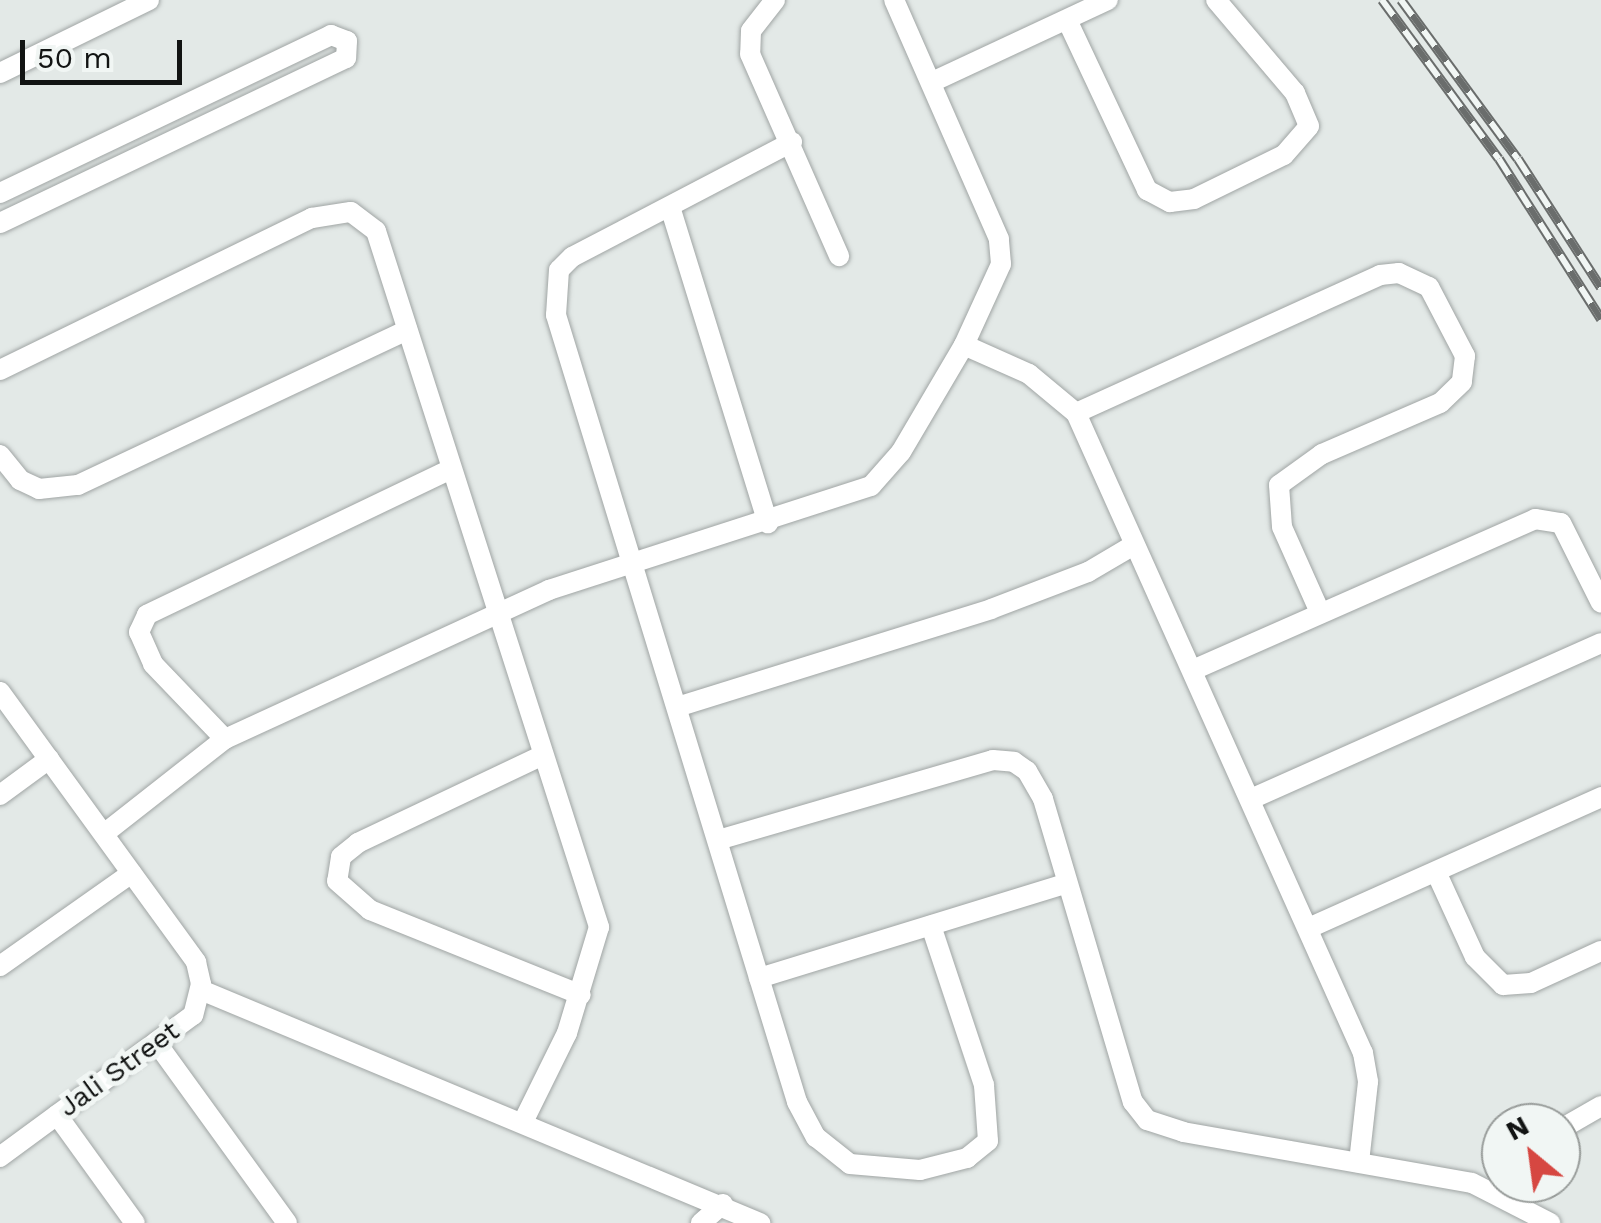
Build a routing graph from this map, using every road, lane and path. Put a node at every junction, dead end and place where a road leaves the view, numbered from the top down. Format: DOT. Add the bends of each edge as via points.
graph roads {
  1 [pos="149,0"];
  2 [pos="776,0"];
  3 [pos="894,0"];
  4 [pos="1108,0"];
  5 [pos="1216,0"];
  6 [pos="1068,22"];
  7 [pos="0,73"];
  8 [pos="932,82"];
  9 [pos="792,142"];
  10 [pos="0,193"];
  11 [pos="671,210"];
  12 [pos="0,223"];
  13 [pos="839,256"];
  14 [pos="407,330"];
  15 [pos="964,344"];
  16 [pos="0,370"];
  17 [pos="1076,413"];
  18 [pos="0,455"];
  19 [pos="449,470"];
  20 [pos="768,522"];
  21 [pos="1132,546"];
  22 [pos="634,563"];
  23 [pos="1601,603"];
  24 [pos="1319,610"];
  25 [pos="496,611"];
  26 [pos="1601,642"];
  27 [pos="1193,670"];
  28 [pos="0,692"];
  29 [pos="676,706"];
  30 [pos="225,739"];
  31 [pos="541,756"];
  32 [pos="49,759"];
  33 [pos="0,795"];
  34 [pos="1601,797"];
  35 [pos="1251,799"];
  36 [pos="105,833"];
  37 [pos="718,840"];
  38 [pos="132,873"];
  39 [pos="1436,874"];
  40 [pos="1065,884"];
  41 [pos="932,926"];
  42 [pos="1311,927"];
  43 [pos="1601,951"];
  44 [pos="0,966"];
  45 [pos="759,978"];
  46 [pos="201,990"];
  47 [pos="581,996"];
  48 [pos="156,1042"];
  49 [pos="57,1115"];
  50 [pos="522,1122"];
  51 [pos="0,1156"];
  52 [pos="1359,1162"];
  53 [pos="1481,1184"];
  54 [pos="1529,1203"];
  55 [pos="723,1204"];
  56 [pos="135,1223"];
  57 [pos="287,1223"];
  58 [pos="701,1223"];
  59 [pos="760,1223"];
  60 [pos="1550,1223"];
  1 -- 7 [label="street"];
  2 -- 9 [label="street" via="751,31 750,54"];
  3 -- 8 [label="street"];
  4 -- 6 [label="street"];
  5 -- 6 [label="street" via="1295,93 1309,126 1284,155 1194,199 1170,202 1147,190"];
  6 -- 8 [label="street"];
  8 -- 15 [label="street" via="1001,250 993,290"];
  9 -- 11 [label="street"];
  9 -- 13 [label="street"];
  10 -- 12 [label="street" via="332,34 346,41 346,58"];
  11 -- 20 [label="street"];
  11 -- 22 [label="street" via="572,257 554,289 564,345"];
  14 -- 16 [label="street" via="376,231 358,214 332,212"];
  14 -- 18 [label="street" via="78,485 38,489 20,480"];
  14 -- 19 [label="street"];
  15 -- 17 [label="street" via="1028,374"];
  15 -- 20 [label="street" via="878,479 851,497"];
  17 -- 21 [label="street"];
  17 -- 24 [label="street" via="1380,274 1399,272 1429,288 1466,356 1462,382 1440,404 1322,454 1279,486 1282,527"];
  19 -- 25 [label="street"];
  19 -- 30 [label="street" via="174,598 141,622 153,664"];
  20 -- 22 [label="street"];
  21 -- 27 [label="street"];
  21 -- 29 [label="street" via="1088,572 991,610"];
  22 -- 25 [label="street"];
  22 -- 29 [label="street"];
  23 -- 24 [label="street" via="1572,538 1550,518 1520,522"];
  24 -- 27 [label="street"];
  25 -- 30 [label="street"];
  25 -- 31 [label="street"];
  26 -- 35 [label="street"];
  27 -- 35 [label="street"];
  28 -- 32 [label="street"];
  29 -- 37 [label="street"];
  30 -- 36 [label="street"];
  31 -- 47 [label="street" via="568,818 599,927"];
  31 -- 47 [label="street" via="358,843 341,857 337,881 370,910"];
  32 -- 33 [label="street"];
  32 -- 36 [label="street"];
  34 -- 39 [label="street"];
  35 -- 42 [label="street"];
  36 -- 38 [label="street"];
  37 -- 40 [label="street" via="1004,760 1028,771 1036,784"];
  37 -- 45 [label="street"];
  38 -- 44 [label="street"];
  38 -- 46 [label="street" via="196,962"];
  39 -- 42 [label="street"];
  39 -- 43 [label="street" via="1475,957 1503,985 1532,983"];
  40 -- 41 [label="street"];
  40 -- 52 [label="street" via="1133,1102 1147,1120"];
  41 -- 45 [label="street"];
  41 -- 45 [label="street" via="990,1124 981,1150 953,1164 880,1171 828,1150 797,1102"];
  42 -- 52 [label="street" via="1367,1070"];
  46 -- 48 [label="street, Jali Street" via="192,1015"];
  46 -- 50 [label="street"];
  47 -- 50 [label="street"];
  48 -- 49 [label="street, Jali Street"];
  48 -- 57 [label="street"];
  49 -- 51 [label="street, Jali Street"];
  49 -- 56 [label="street"];
  50 -- 55 [label="street"];
  52 -- 53 [label="street"];
  54 -- 60 [label="street"];
  55 -- 58 [label="street"];
  55 -- 59 [label="street"];
}
